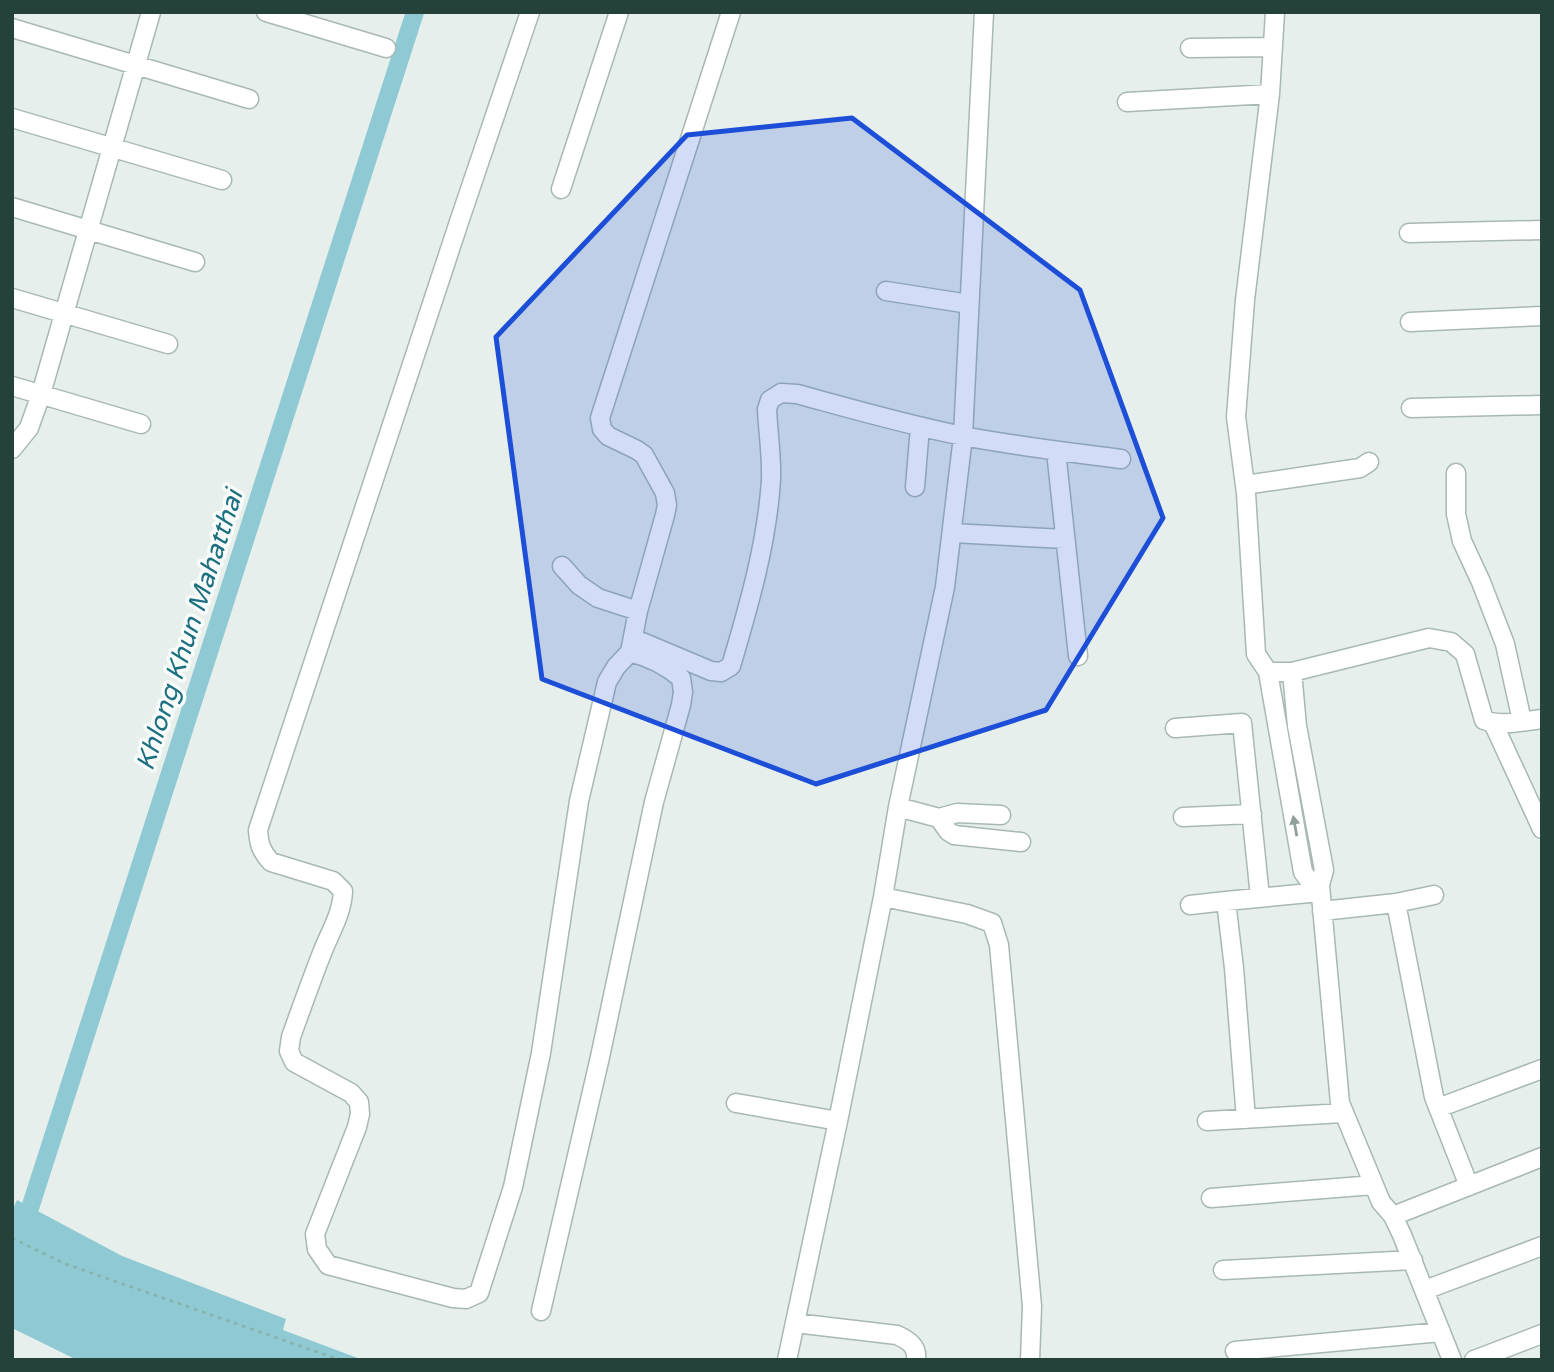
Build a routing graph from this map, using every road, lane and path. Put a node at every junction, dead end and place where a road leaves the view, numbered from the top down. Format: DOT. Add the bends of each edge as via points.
graph roads {
  1 [pos="151,12"];
  2 [pos="266,12"];
  3 [pos="530,12"];
  4 [pos="619,12"];
  5 [pos="731,12"];
  6 [pos="984,12"];
  7 [pos="1275,12"];
  8 [pos="304,18"];
  9 [pos="12,28"];
  10 [pos="1273,47"];
  11 [pos="386,48"];
  12 [pos="1190,48"];
  13 [pos="136,65"];
  14 [pos="1270,94"];
  15 [pos="249,99"];
  16 [pos="1127,102"];
  17 [pos="12,118"];
  18 [pos="112,148"];
  19 [pos="222,180"];
  20 [pos="561,189"];
  21 [pos="12,207"];
  22 [pos="88,230"];
  23 [pos="1542,230"];
  24 [pos="1409,233"];
  25 [pos="195,262"];
  26 [pos="886,291"];
  27 [pos="12,298"];
  28 [pos="969,304"];
  29 [pos="63,313"];
  30 [pos="1542,316"];
  31 [pos="1410,322"];
  32 [pos="168,344"];
  33 [pos="12,386"];
  34 [pos="41,394"];
  35 [pos="1542,405"];
  36 [pos="1410,408"];
  37 [pos="141,424"];
  38 [pos="920,426"];
  39 [pos="963,436"];
  40 [pos="12,449"];
  41 [pos="1056,451"];
  42 [pos="1121,459"];
  43 [pos="1370,463"];
  44 [pos="1456,472"];
  45 [pos="1245,485"];
  46 [pos="915,487"];
  47 [pos="951,533"];
  48 [pos="1065,539"];
  49 [pos="562,566"];
  50 [pos="638,611"];
  51 [pos="631,645"];
  52 [pos="1078,656"];
  53 [pos="1292,672"];
  54 [pos="1268,673"];
  55 [pos="1542,719"];
  56 [pos="1522,721"];
  57 [pos="1493,723"];
  58 [pos="1175,728"];
  59 [pos="1298,735"];
  60 [pos="1280,740"];
  61 [pos="898,807"];
  62 [pos="1252,814"];
  63 [pos="1001,815"];
  64 [pos="1184,817"];
  65 [pos="939,818"];
  66 [pos="1542,828"];
  67 [pos="1021,842"];
  68 [pos="1320,888"];
  69 [pos="1434,895"];
  70 [pos="883,897"];
  71 [pos="1260,897"];
  72 [pos="1226,901"];
  73 [pos="1396,903"];
  74 [pos="1190,905"];
  75 [pos="1322,911"];
  76 [pos="1542,1069"];
  77 [pos="736,1103"];
  78 [pos="1438,1108"];
  79 [pos="1343,1113"];
  80 [pos="1246,1119"];
  81 [pos="838,1121"];
  82 [pos="1207,1121"];
  83 [pos="1542,1157"];
  84 [pos="1374,1185"];
  85 [pos="1469,1186"];
  86 [pos="1211,1198"];
  87 [pos="1393,1216"];
  88 [pos="12,1238"];
  89 [pos="1542,1246"];
  90 [pos="1413,1260"];
  91 [pos="1223,1270"];
  92 [pos="1425,1290"];
  93 [pos="541,1311"];
  94 [pos="795,1323"];
  95 [pos="1441,1332"];
  96 [pos="1542,1334"];
  97 [pos="1235,1351"];
  98 [pos="340,1360"];
  99 [pos="787,1360"];
  100 [pos="916,1360"];
  101 [pos="1030,1360"];
  102 [pos="1452,1360"];
  103 [pos="1474,1360"];
  1 -- 13 [label="street"];
  2 -- 8 [label="street"];
  3 -- 51 [label="street" via="258,830 259,845 271,862 333,881 343,891 337,923 323,950 289,1051 294,1062 359,1102 357,1127 314,1234 328,1265 453,1298 479,1293 519,1160 541,1053 579,802 607,682"];
  4 -- 20 [label="street"];
  5 -- 50 [label="street" via="600,418 608,436 644,455 667,505"];
  6 -- 28 [label="street"];
  7 -- 10 [label="street"];
  8 -- 11 [label="street"];
  9 -- 13 [label="street"];
  10 -- 12 [label="street"];
  10 -- 14 [label="street"];
  13 -- 15 [label="street"];
  13 -- 18 [label="street"];
  14 -- 16 [label="street"];
  14 -- 45 [label="street" via="1236,417"];
  17 -- 18 [label="street"];
  18 -- 19 [label="street"];
  18 -- 22 [label="street"];
  21 -- 22 [label="street"];
  22 -- 25 [label="street"];
  22 -- 29 [label="street"];
  23 -- 24 [label="street"];
  26 -- 28 [label="street"];
  27 -- 29 [label="street"];
  28 -- 39 [label="street"];
  29 -- 32 [label="street"];
  29 -- 34 [label="street"];
  30 -- 31 [label="street"];
  33 -- 34 [label="street"];
  34 -- 37 [label="street"];
  34 -- 40 [label="street" via="29,428"];
  35 -- 36 [label="street"];
  38 -- 39 [label="street"];
  38 -- 46 [label="street"];
  38 -- 51 [label="street" via="797,394 781,393 770,400 771,478 764,534 731,666 711,671"];
  39 -- 41 [label="street"];
  39 -- 47 [label="street"];
  41 -- 42 [label="street"];
  41 -- 48 [label="street"];
  43 -- 45 [label="street"];
  44 -- 56 [label="street" via="1456,514 1462,541 1505,644"];
  45 -- 54 [label="street" via="1256,654"];
  47 -- 48 [label="street"];
  47 -- 61 [label="street" via="945,587"];
  48 -- 52 [label="street"];
  49 -- 50 [label="street" via="598,598"];
  50 -- 51 [label="street"];
  51 -- 93 [label="street" via="670,668 681,678 683,692 654,802"];
  53 -- 54 [label="street"];
  53 -- 57 [label="street" via="1429,638 1451,642 1465,654 1484,719"];
  53 -- 59 [label="street"];
  54 -- 60 [label="street"];
  55 -- 56 [label="street"];
  56 -- 57 [label="street"];
  57 -- 66 [label="street"];
  58 -- 62 [label="street" via="1242,723"];
  59 -- 60 [label="street"];
  59 -- 68 [label="street" via="1324,870"];
  68 -- 60 [label="street, one-way" via="1303,872"];
  61 -- 65 [label="street"];
  61 -- 70 [label="street"];
  62 -- 64 [label="street"];
  62 -- 71 [label="street"];
  63 -- 65 [label="street" via="957,813"];
  65 -- 67 [label="street" via="954,835"];
  68 -- 71 [label="street"];
  68 -- 75 [label="street"];
  69 -- 73 [label="street"];
  70 -- 81 [label="street"];
  70 -- 101 [label="street" via="992,923 999,945 1032,1306"];
  71 -- 72 [label="street"];
  72 -- 74 [label="street"];
  72 -- 80 [label="street"];
  73 -- 75 [label="street"];
  73 -- 78 [label="street"];
  75 -- 79 [label="street"];
  76 -- 78 [label="street"];
  77 -- 81 [label="street"];
  78 -- 85 [label="street"];
  79 -- 80 [label="street"];
  79 -- 84 [label="street"];
  80 -- 82 [label="street"];
  81 -- 94 [label="street"];
  83 -- 85 [label="street"];
  84 -- 86 [label="street"];
  84 -- 87 [label="street"];
  85 -- 87 [label="street"];
  87 -- 90 [label="street"];
  88 -- 98 [label="path" via="63,1263"];
  89 -- 92 [label="street"];
  90 -- 91 [label="street"];
  90 -- 92 [label="street"];
  92 -- 95 [label="street"];
  94 -- 99 [label="street"];
  94 -- 100 [label="street" via="897,1335 910,1341"];
  95 -- 97 [label="street"];
  95 -- 102 [label="street"];
  96 -- 103 [label="street"];
}
